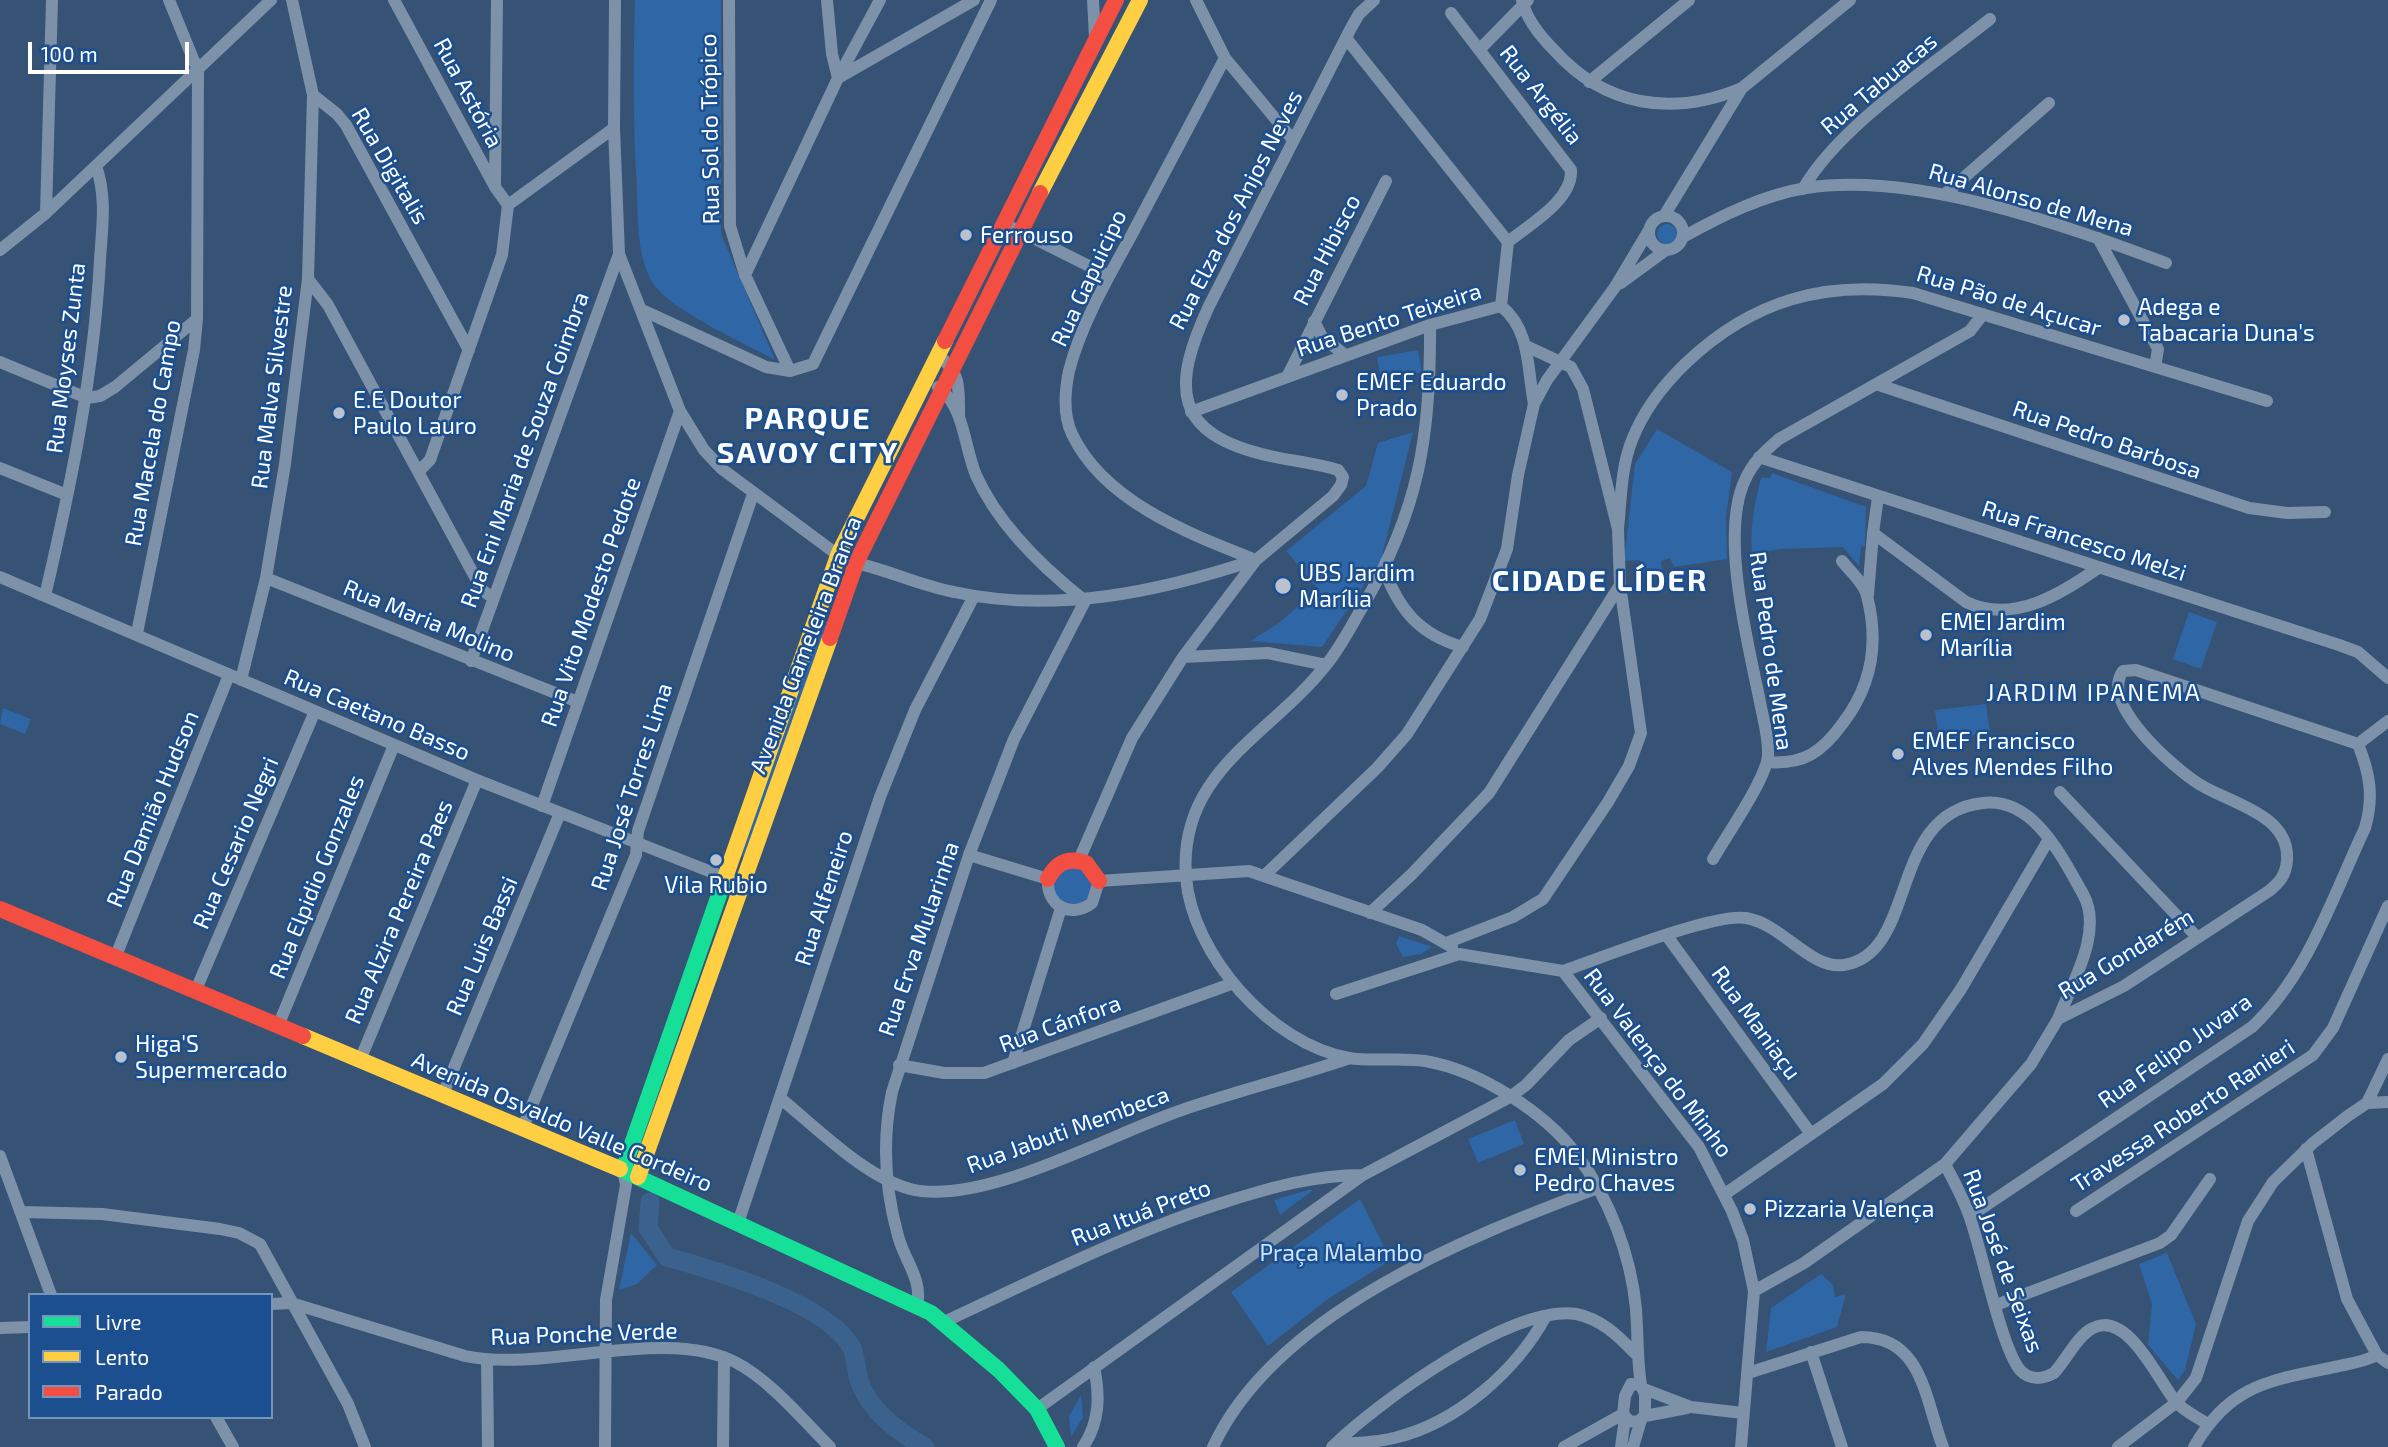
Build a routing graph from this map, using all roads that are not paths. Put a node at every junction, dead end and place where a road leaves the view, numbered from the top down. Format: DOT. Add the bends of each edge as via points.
graph roads {
  1 [pos="52,0"];
  2 [pos="169,0"];
  3 [pos="271,0"];
  4 [pos="292,0"];
  5 [pos="394,0"];
  6 [pos="497,0"];
  7 [pos="615,0"];
  8 [pos="729,0"];
  9 [pos="827,0"];
  10 [pos="880,0"];
  11 [pos="974,0"];
  12 [pos="990,0"];
  13 [pos="1093,0"];
  14 [pos="1116,0"];
  15 [pos="1140,0"];
  16 [pos="1196,0"];
  17 [pos="1374,0"];
  18 [pos="1689,0"];
  19 [pos="1850,0"];
  20 [pos="1524,2"];
  21 [pos="1451,13"];
  22 [pos="1990,19"];
  23 [pos="1346,38"];
  24 [pos="1095,41"];
  25 [pos="1479,50"];
  26 [pos="1225,58"];
  27 [pos="1085,61"];
  28 [pos="198,71"];
  29 [pos="1102,71"];
  30 [pos="838,78"];
  31 [pos="1589,82"];
  32 [pos="1742,88"];
  33 [pos="313,95"];
  34 [pos="2049,103"];
  35 [pos="614,128"];
  36 [pos="1293,141"];
  37 [pos="96,166"];
  38 [pos="1386,181"];
  39 [pos="495,187"];
  40 [pos="1803,189"];
  41 [pos="1944,195"];
  42 [pos="509,205"];
  43 [pos="46,213"];
  44 [pos="1664,216"];
  45 [pos="1004,224"];
  46 [pos="1649,230"];
  47 [pos="1020,231"];
  48 [pos="1683,237"];
  49 [pos="2098,238"];
  50 [pos="1508,242"];
  51 [pos="0,250"];
  52 [pos="1667,250"];
  53 [pos="620,254"];
  54 [pos="2166,262"];
  55 [pos="745,275"];
  56 [pos="1109,276"];
  57 [pos="308,279"];
  58 [pos="1615,287"];
  59 [pos="1501,306"];
  60 [pos="642,310"];
  61 [pos="1983,314"];
  62 [pos="197,319"];
  63 [pos="1314,321"];
  64 [pos="1430,326"];
  65 [pos="1526,346"];
  66 [pos="469,350"];
  67 [pos="937,354"];
  68 [pos="1345,355"];
  69 [pos="1560,361"];
  70 [pos="0,362"];
  71 [pos="953,366"];
  72 [pos="2155,367"];
  73 [pos="790,371"];
  74 [pos="1288,375"];
  75 [pos="925,379"];
  76 [pos="1879,385"];
  77 [pos="942,390"];
  78 [pos="87,398"];
  79 [pos="2267,401"];
  80 [pos="1534,404"];
  81 [pos="680,411"];
  82 [pos="1191,412"];
  83 [pos="959,416"];
  84 [pos="1759,457"];
  85 [pos="0,468"];
  86 [pos="419,471"];
  87 [pos="753,494"];
  88 [pos="67,495"];
  89 [pos="1878,497"];
  90 [pos="2325,512"];
  91 [pos="1618,529"];
  92 [pos="1873,533"];
  93 [pos="839,553"];
  94 [pos="1255,560"];
  95 [pos="857,561"];
  96 [pos="1842,561"];
  97 [pos="2098,568"];
  98 [pos="1384,569"];
  99 [pos="0,577"];
  100 [pos="265,578"];
  101 [pos="1620,585"];
  102 [pos="1867,594"];
  103 [pos="46,596"];
  104 [pos="974,596"];
  105 [pos="493,598"];
  106 [pos="1085,601"];
  107 [pos="137,634"];
  108 [pos="1463,647"];
  109 [pos="1183,657"];
  110 [pos="471,662"];
  111 [pos="1326,665"];
  112 [pos="235,678"];
  113 [pos="2388,678"];
  114 [pos="578,702"];
  115 [pos="315,711"];
  116 [pos="2388,721"];
  117 [pos="2358,744"];
  118 [pos="394,745"];
  119 [pos="1767,762"];
  120 [pos="477,780"];
  121 [pos="2060,792"];
  122 [pos="542,806"];
  123 [pos="560,813"];
  124 [pos="2049,839"];
  125 [pos="636,842"];
  126 [pos="969,855"];
  127 [pos="1713,859"];
  128 [pos="1079,860"];
  129 [pos="1186,875"];
  130 [pos="1265,875"];
  131 [pos="1048,880"];
  132 [pos="734,881"];
  133 [pos="1099,881"];
  134 [pos="2388,906"];
  135 [pos="1061,908"];
  136 [pos="0,909"];
  137 [pos="1370,913"];
  138 [pos="1667,936"];
  139 [pos="2197,937"];
  140 [pos="1446,943"];
  141 [pos="1459,954"];
  142 [pos="116,958"];
  143 [pos="1563,971"];
  144 [pos="1231,984"];
  145 [pos="195,992"];
  146 [pos="1336,994"];
  147 [pos="1601,1018"];
  148 [pos="2059,1019"];
  149 [pos="278,1026"];
  150 [pos="1350,1058"];
  151 [pos="2388,1059"];
  152 [pos="360,1060"];
  153 [pos="1013,1063"];
  154 [pos="899,1065"];
  155 [pos="443,1094"];
  156 [pos="1510,1097"];
  157 [pos="780,1098"];
  158 [pos="2388,1102"];
  159 [pos="2367,1103"];
  160 [pos="523,1127"];
  161 [pos="1811,1134"];
  162 [pos="2306,1149"];
  163 [pos="0,1156"];
  164 [pos="1945,1164"];
  165 [pos="1363,1175"];
  166 [pos="629,1177"];
  167 [pos="2210,1179"];
  168 [pos="887,1182"];
  169 [pos="1598,1188"];
  170 [pos="1725,1194"];
  171 [pos="2076,1211"];
  172 [pos="22,1212"];
  173 [pos="1970,1216"];
  174 [pos="738,1223"];
  175 [pos="1755,1292"];
  176 [pos="50,1293"];
  177 [pos="291,1303"];
  178 [pos="273,1304"];
  179 [pos="1997,1305"];
  180 [pos="917,1307"];
  181 [pos="1546,1316"];
  182 [pos="944,1322"];
  183 [pos="28,1327"];
  184 [pos="0,1328"];
  185 [pos="604,1352"];
  186 [pos="1811,1352"];
  187 [pos="2377,1355"];
  188 [pos="724,1357"];
  189 [pos="1637,1357"];
  190 [pos="488,1361"];
  191 [pos="2388,1363"];
  192 [pos="1094,1367"];
  193 [pos="1748,1373"];
  194 [pos="1639,1386"];
  195 [pos="2177,1402"];
  196 [pos="1691,1407"];
  197 [pos="1037,1409"];
  198 [pos="1743,1413"];
  199 [pos="1624,1416"];
  200 [pos="1643,1418"];
  201 [pos="217,1419"];
  202 [pos="2207,1424"];
  203 [pos="1333,1446"];
  204 [pos="233,1447"];
  205 [pos="365,1447"];
  206 [pos="488,1447"];
  207 [pos="605,1447"];
  208 [pos="723,1447"];
  209 [pos="830,1447"];
  210 [pos="1057,1447"];
  211 [pos="1083,1447"];
  212 [pos="1213,1447"];
  213 [pos="1564,1447"];
  214 [pos="1621,1447"];
  215 [pos="1633,1447"];
  216 [pos="1741,1447"];
  217 [pos="1842,1447"];
  218 [pos="1943,1447"];
  219 [pos="2118,1447"];
  220 [pos="2194,1447"];
  1 -- 43 [label="street"];
  2 -- 28 [label="street"];
  3 -- 28 [label="street"];
  4 -- 33 [label="street"];
  5 -- 39 [label="street, Rua Astória"];
  6 -- 39 [label="street"];
  7 -- 35 [label="street"];
  8 -- 55 [label="street, Rua Sol do Trópico" via="728,211"];
  9 -- 30 [label="street"];
  10 -- 30 [label="street"];
  11 -- 30 [label="street"];
  12 -- 73 [label="street" via="817,359 805,369"];
  13 -- 24 [label="street"];
  14 -- 24 [label="main road, Avenida Gameleira Branca"];
  15 -- 29 [label="main road, Avenida Gameleira Branca"];
  16 -- 26 [label="street"];
  17 -- 23 [label="street, Rua Elza dos Anjos Neves" via="1359,14"];
  18 -- 31 [label="street"];
  19 -- 32 [label="street"];
  20 -- 25 [label="street, Rua Argélia"];
  20 -- 31 [label="street" via="1544,39 1569,68"];
  21 -- 25 [label="street, Rua Argélia"];
  22 -- 40 [label="street, Rua Tabuacas" via="1860,122 1826,155"];
  23 -- 36 [label="street, Rua Elza dos Anjos Neves"];
  23 -- 50 [label="street"];
  24 -- 27 [label="main road, Avenida Gameleira Branca"];
  25 -- 50 [label="street, Rua Argélia" via="1571,170 1564,194"];
  26 -- 36 [label="street"];
  26 -- 56 [label="street, Rua Gapuicipo"];
  27 -- 29 [label="main road"];
  27 -- 45 [label="main road, Avenida Gameleira Branca"];
  28 -- 37 [label="street"];
  28 -- 62 [label="street, Rua Macela do Campo"];
  29 -- 47 [label="main road, Avenida Gameleira Branca"];
  30 -- 55 [label="street"];
  31 -- 32 [label="street" via="1620,97 1662,103 1712,101"];
  32 -- 44 [label="street"];
  33 -- 57 [label="street, Rua Malva Silvestre"];
  33 -- 66 [label="street, Rua Digitalis" via="346,125"];
  34 -- 41 [label="street"];
  35 -- 42 [label="street"];
  35 -- 53 [label="street"];
  36 -- 82 [label="street, Rua Elza dos Anjos Neves" via="1192,344 1185,384"];
  37 -- 43 [label="street"];
  37 -- 78 [label="street, Rua Moyses Zunta" via="104,198 98,310"];
  38 -- 63 [label="street, Rua Hibisco"];
  39 -- 42 [label="street, Rua Astória"];
  40 -- 41 [label="street, Rua Alonso de Mena" via="1868,185"];
  40 -- 48 [label="street, Rua Alonso de Mena" via="1738,209"];
  41 -- 49 [label="street, Rua Alonso de Mena"];
  42 -- 66 [label="street" via="502,255"];
  43 -- 51 [label="street"];
  44 -- 46 [label="street"];
  44 -- 48 [label="street" via="1681,223"];
  45 -- 47 [label="street"];
  45 -- 67 [label="main road, Avenida Gameleira Branca"];
  46 -- 52 [label="street" via="1655,246"];
  46 -- 58 [label="street"];
  47 -- 56 [label="street"];
  47 -- 71 [label="main road, Avenida Gameleira Branca"];
  48 -- 52 [label="street" via="1678,246"];
  49 -- 54 [label="street, Rua Alonso de Mena"];
  49 -- 72 [label="street" via="2158,349"];
  50 -- 59 [label="street"];
  52 -- 58 [label="street"];
  53 -- 60 [label="street"];
  53 -- 105 [label="street, Rua Eni Maria de Souza Coimbra"];
  55 -- 73 [label="street, Rua Sol do Trópico"];
  56 -- 94 [label="street, Rua Gapuicipo" via="1069,370 1066,414 1071,432 1083,453 1121,491 1167,522"];
  57 -- 86 [label="street" via="328,305"];
  57 -- 100 [label="street, Rua Malva Silvestre" via="285,464"];
  58 -- 69 [label="street"];
  59 -- 64 [label="street, Rua Bento Teixeira"];
  59 -- 65 [label="street, Rua Bento Teixeira" via="1517,322"];
  60 -- 73 [label="street" via="766,367"];
  60 -- 81 [label="street"];
  61 -- 72 [label="street, Rua Pão de Açucar"];
  61 -- 76 [label="street, Rua Pedro de Mena" via="1970,331"];
  61 -- 91 [label="street, Rua Pão de Açucar" via="1913,293 1861,288 1791,298 1746,317 1697,353 1661,388 1648,409 1631,442"];
  62 -- 78 [label="street" via="115,387"];
  62 -- 107 [label="street, Rua Macela do Campo"];
  63 -- 68 [label="street" via="1322,337"];
  63 -- 74 [label="street, Rua Hibisco"];
  64 -- 68 [label="street, Rua Bento Teixeira"];
  64 -- 98 [label="street" via="1430,391 1420,467 1405,522"];
  65 -- 69 [label="street"];
  65 -- 80 [label="street, Rua Bento Teixeira"];
  66 -- 86 [label="street" via="430,460"];
  67 -- 71 [label="street"];
  67 -- 75 [label="main road, Avenida Gameleira Branca"];
  68 -- 74 [label="street, Rua Bento Teixeira"];
  69 -- 80 [label="street"];
  69 -- 91 [label="street" via="1577,373 1583,389"];
  70 -- 78 [label="street"];
  71 -- 77 [label="main road, Avenida Gameleira Branca"];
  71 -- 83 [label="street" via="959,384"];
  72 -- 79 [label="street, Rua Pão de Açucar"];
  74 -- 82 [label="street, Rua Bento Teixeira"];
  75 -- 77 [label="street"];
  75 -- 93 [label="main road, Avenida Gameleira Branca"];
  76 -- 84 [label="street, Rua Pedro de Mena" via="1801,425"];
  76 -- 90 [label="street, Rua Pedro Barbosa" via="2249,508"];
  77 -- 83 [label="street"];
  77 -- 95 [label="main road, Avenida Gameleira Branca"];
  78 -- 88 [label="street, Rua Moyses Zunta"];
  80 -- 108 [label="street" via="1517,475 1507,549 1496,583"];
  81 -- 87 [label="street" via="704,450"];
  81 -- 114 [label="street, Rua Vito Modesto Pedote"];
  82 -- 94 [label="street" via="1206,429 1240,448 1341,473 1341,485 1333,496"];
  83 -- 106 [label="street" via="976,475 1000,514 1047,570"];
  84 -- 89 [label="street, Rua Francesco Melzi"];
  84 -- 119 [label="street, Rua Pedro de Mena" via="1739,499 1735,549 1767,738"];
  85 -- 88 [label="street"];
  86 -- 105 [label="street" via="482,590"];
  87 -- 93 [label="street"];
  87 -- 125 [label="street, Rua José Torres Lima"];
  88 -- 103 [label="street, Rua Moyses Zunta"];
  89 -- 92 [label="street"];
  89 -- 97 [label="street, Rua Francesco Melzi"];
  91 -- 101 [label="street"];
  92 -- 97 [label="street" via="1982,610 1999,611 2041,601"];
  92 -- 102 [label="street"];
  93 -- 95 [label="street" via="852,551"];
  93 -- 132 [label="main road, Avenida Gameleira Branca"];
  94 -- 106 [label="street" via="1144,591"];
  94 -- 109 [label="street"];
  95 -- 104 [label="street" via="908,580"];
  95 -- 132 [label="main road, Avenida Gameleira Branca"];
  96 -- 102 [label="street"];
  97 -- 113 [label="street, Rua Francesco Melzi" via="2358,652"];
  98 -- 108 [label="street" via="1409,617 1441,641"];
  98 -- 111 [label="street"];
  99 -- 103 [label="street, Rua Caetano Basso"];
  100 -- 110 [label="street, Rua Maria Molino"];
  100 -- 112 [label="street, Rua Malva Silvestre"];
  101 -- 137 [label="street" via="1489,793"];
  101 -- 140 [label="street" via="1642,733 1629,766 1543,899 1513,917"];
  102 -- 119 [label="street" via="1873,656 1864,692 1816,754 1802,761"];
  103 -- 107 [label="street, Rua Caetano Basso"];
  104 -- 106 [label="street"];
  104 -- 157 [label="street, Rua Alfeneiro" via="915,710 880,797"];
  105 -- 110 [label="street, Rua Eni Maria de Souza Coimbra"];
  106 -- 126 [label="street, Rua Erva Mularinha" via="1014,739"];
  107 -- 112 [label="street, Rua Caetano Basso"];
  108 -- 130 [label="street" via="1425,709 1377,768"];
  109 -- 111 [label="street" via="1268,653"];
  109 -- 128 [label="street" via="1132,738"];
  110 -- 114 [label="street, Rua Maria Molino"];
  111 -- 129 [label="street" via="1217,772 1190,821"];
  112 -- 115 [label="street, Rua Caetano Basso"];
  112 -- 142 [label="street, Rua Damião Hudson"];
  114 -- 122 [label="street, Rua Vito Modesto Pedote"];
  115 -- 118 [label="street, Rua Caetano Basso"];
  115 -- 145 [label="street, Rua Cesario Negri"];
  116 -- 117 [label="street"];
  117 -- 139 [label="street, Rua Gondarém" via="2136,670 2123,671 2119,697 2143,732 2200,785 2269,821 2287,850 2285,871 2276,885"];
  117 -- 173 [label="street, Rua Felipo Juvara" via="2371,786 2365,828 2283,995 2252,1027"];
  118 -- 120 [label="street, Rua Caetano Basso"];
  118 -- 149 [label="street, Rua Elpidio Gonzales"];
  119 -- 127 [label="street, Rua Pedro de Mena"];
  120 -- 122 [label="street, Rua Caetano Basso"];
  120 -- 152 [label="street, Rua Alzira Pereira Paes"];
  121 -- 139 [label="street"];
  122 -- 123 [label="street, Rua Caetano Basso"];
  123 -- 125 [label="street, Rua Caetano Basso"];
  123 -- 155 [label="street, Rua Luis Bassi"];
  124 -- 138 [label="street" via="2027,816 2010,807 1988,802 1951,812 1930,829 1916,854 1883,936 1871,953 1844,965 1818,961 1779,932 1748,919 1729,917"];
  124 -- 148 [label="street" via="2085,897 2091,932"];
  124 -- 161 [label="street" via="1961,989 1923,1044 1882,1084"];
  125 -- 132 [label="street, Rua Caetano Basso"];
  125 -- 160 [label="street, Rua José Torres Lima" via="636,855"];
  126 -- 131 [label="street"];
  126 -- 154 [label="street, Rua Erva Mularinha"];
  128 -- 131 [label="main road" via="1056,866"];
  128 -- 133 [label="main road" via="1092,867"];
  129 -- 130 [label="street" via="1227,871"];
  129 -- 133 [label="street"];
  129 -- 144 [label="street" via="1205,943"];
  130 -- 137 [label="street"];
  131 -- 135 [label="street" via="1049,896"];
  132 -- 166 [label="main road, Avenida Gameleira Branca"];
  133 -- 135 [label="street" via="1097,896 1085,908"];
  134 -- 171 [label="street, Travessa Roberto Ranieri" via="2333,1028 2313,1055"];
  135 -- 153 [label="street"];
  136 -- 142 [label="main road, Avenida Osvaldo Valle Cordeiro"];
  137 -- 140 [label="street"];
  138 -- 143 [label="street"];
  138 -- 161 [label="street, Rua Maniaçu"];
  139 -- 148 [label="street, Rua Gondarém" via="2124,986"];
  140 -- 141 [label="street"];
  141 -- 143 [label="street, Rua Valença do Minho"];
  141 -- 146 [label="street"];
  142 -- 145 [label="main road, Avenida Osvaldo Valle Cordeiro"];
  143 -- 147 [label="street, Rua Valença do Minho"];
  144 -- 150 [label="street" via="1291,1034"];
  144 -- 153 [label="street, Rua Cánfora"];
  145 -- 149 [label="main road, Avenida Osvaldo Valle Cordeiro"];
  147 -- 156 [label="street" via="1569,1040"];
  147 -- 170 [label="street, Rua Valença do Minho" via="1699,1147"];
  148 -- 164 [label="street, Rua Gondarém" via="2024,1073"];
  149 -- 152 [label="main road, Avenida Osvaldo Valle Cordeiro"];
  150 -- 156 [label="street" via="1393,1058 1457,1069"];
  150 -- 168 [label="street, Rua Jabuti Membeca" via="1181,1110 991,1184 943,1191 914,1190"];
  151 -- 159 [label="street"];
  152 -- 155 [label="main road, Avenida Osvaldo Valle Cordeiro"];
  153 -- 154 [label="street, Rua Cánfora" via="967,1075"];
  154 -- 168 [label="street, Rua Erva Mularinha" via="887,1122"];
  155 -- 160 [label="main road, Avenida Osvaldo Valle Cordeiro"];
  156 -- 165 [label="street"];
  156 -- 169 [label="street" via="1569,1144"];
  157 -- 168 [label="street, Rua Jabuti Membeca"];
  157 -- 174 [label="street, Rua Alfeneiro"];
  158 -- 159 [label="street"];
  159 -- 162 [label="street"];
  160 -- 166 [label="main road, Avenida Osvaldo Valle Cordeiro"];
  161 -- 170 [label="street"];
  162 -- 187 [label="street" via="2347,1299"];
  162 -- 195 [label="street" via="2273,1182 2248,1221 2196,1378"];
  163 -- 172 [label="street"];
  164 -- 173 [label="street, Rua José de Seixas"];
  164 -- 175 [label="street, Rua Gondarém"];
  165 -- 182 [label="street, Rua Ituá Preto" via="1309,1178 1185,1214"];
  165 -- 192 [label="street"];
  166 -- 174 [label="main road, Avenida Osvaldo Valle Cordeiro"];
  166 -- 185 [label="street" via="608,1279"];
  167 -- 179 [label="street" via="2161,1243"];
  168 -- 180 [label="street, Rua Erva Mularinha" via="898,1237 920,1291"];
  169 -- 189 [label="street" via="1630,1270"];
  169 -- 212 [label="street" via="1452,1248 1369,1293 1316,1329 1255,1381"];
  170 -- 175 [label="street, Rua Valença do Minho" via="1743,1240"];
  172 -- 176 [label="street"];
  172 -- 177 [label="street" via="102,1214 239,1233 267,1253"];
  173 -- 179 [label="street, Rua José de Seixas"];
  174 -- 180 [label="main road, Avenida Osvaldo Valle Cordeiro"];
  175 -- 193 [label="street, Rua Valença do Minho"];
  177 -- 178 [label="street, Rua Ponche Verde"];
  177 -- 190 [label="street, Rua Ponche Verde"];
  177 -- 205 [label="street" via="348,1404"];
  179 -- 195 [label="street, Rua José de Seixas" via="2016,1362 2026,1375 2041,1378 2054,1373 2086,1332 2108,1325 2131,1339"];
  180 -- 182 [label="main road, Avenida Osvaldo Valle Cordeiro"];
  181 -- 189 [label="street" via="1576,1314 1598,1321"];
  181 -- 203 [label="street" via="1470,1347 1405,1385"];
  181 -- 203 [label="street" via="1532,1343 1494,1383 1433,1422 1397,1437"];
  182 -- 197 [label="main road, Avenida Osvaldo Valle Cordeiro"];
  183 -- 184 [label="street"];
  185 -- 188 [label="street, Rua Ponche Verde" via="681,1351"];
  185 -- 190 [label="street, Rua Ponche Verde"];
  185 -- 207 [label="street"];
  186 -- 193 [label="street"];
  186 -- 217 [label="street"];
  186 -- 218 [label="street" via="1861,1337 1880,1337 1898,1345 1919,1376"];
  187 -- 191 [label="street"];
  187 -- 202 [label="street" via="2255,1387 2224,1405"];
  188 -- 208 [label="street"];
  188 -- 209 [label="street, Rua Ponche Verde" via="788,1404"];
  189 -- 194 [label="street"];
  190 -- 206 [label="street"];
  192 -- 197 [label="street"];
  192 -- 211 [label="street" via="1098,1404"];
  193 -- 198 [label="street, Rua Valença do Minho"];
  194 -- 196 [label="street"];
  194 -- 199 [label="street" via="1625,1396"];
  194 -- 200 [label="street"];
  195 -- 202 [label="street, Rua José de Seixas"];
  195 -- 219 [label="street"];
  196 -- 198 [label="street"];
  196 -- 200 [label="street"];
  197 -- 210 [label="main road, Avenida Osvaldo Valle Cordeiro"];
  198 -- 216 [label="street, Rua Valença do Minho"];
  199 -- 200 [label="street" via="1633,1422"];
  199 -- 213 [label="street"];
  199 -- 214 [label="street"];
  200 -- 215 [label="street"];
  201 -- 204 [label="street"];
  202 -- 220 [label="street"];
}
